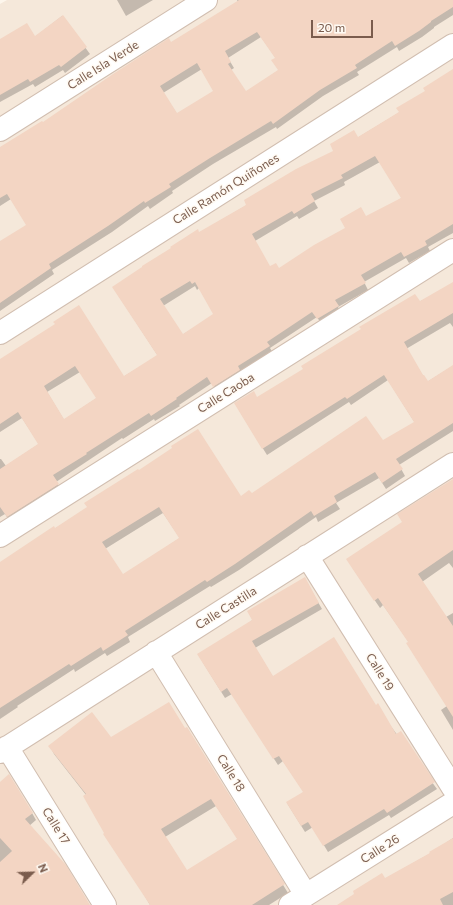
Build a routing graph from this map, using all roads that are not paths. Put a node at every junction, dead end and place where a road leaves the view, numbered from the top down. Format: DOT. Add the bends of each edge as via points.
graph roads {
  1 [pos="206,0"];
  2 [pos="453,45"];
  3 [pos="0,130"];
  4 [pos="453,250"];
  5 [pos="0,333"];
  6 [pos="453,464"];
  7 [pos="0,536"];
  8 [pos="307,556"];
  9 [pos="156,652"];
  10 [pos="4,750"];
  11 [pos="453,788"];
  12 [pos="453,803"];
  13 [pos="298,900"];
  14 [pos="105,905"];
  1 -- 3 [label="street, Calle Isla Verde"];
  2 -- 5 [label="street, Calle Ramón Quiñones"];
  4 -- 7 [label="street, Calle Caoba"];
  6 -- 8 [label="street, Calle Castilla"];
  8 -- 9 [label="street, Calle Castilla"];
  8 -- 11 [label="street, Calle 19"];
  9 -- 10 [label="street, Calle Castilla"];
  9 -- 13 [label="street, Calle 18"];
  10 -- 14 [label="street, Calle 17"];
  12 -- 13 [label="street, Calle 26"];
}
